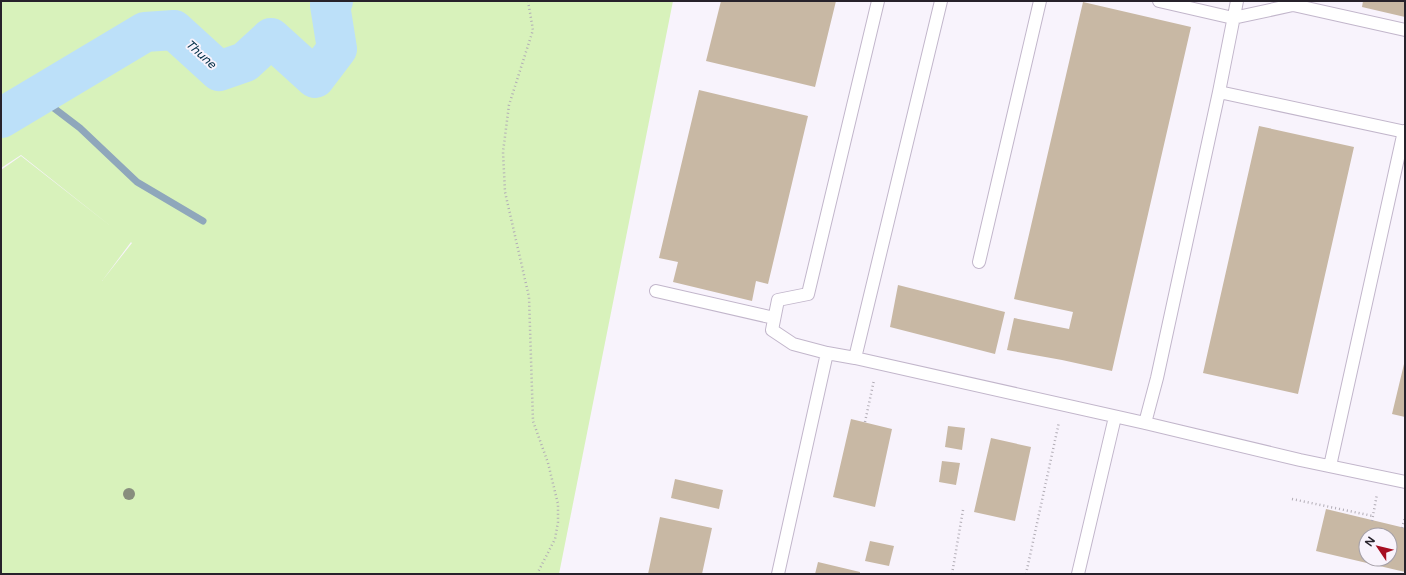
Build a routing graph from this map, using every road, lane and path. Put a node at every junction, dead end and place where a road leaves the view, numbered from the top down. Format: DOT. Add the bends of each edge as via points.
graph roads {
  1 [pos="528,1"];
  2 [pos="878,1"];
  3 [pos="941,1"];
  4 [pos="1040,1"];
  5 [pos="1159,1"];
  6 [pos="1237,1"];
  7 [pos="1233,18"];
  8 [pos="1405,30"];
  9 [pos="1219,92"];
  10 [pos="1404,132"];
  11 [pos="979,262"];
  12 [pos="656,291"];
  13 [pos="774,318"];
  14 [pos="827,353"];
  15 [pos="855,358"];
  16 [pos="877,363"];
  17 [pos="1063,405"];
  18 [pos="1115,417"];
  19 [pos="865,422"];
  20 [pos="1145,423"];
  21 [pos="1330,466"];
  22 [pos="1380,477"];
  23 [pos="1405,482"];
  24 [pos="1292,499"];
  25 [pos="964,510"];
  26 [pos="1372,516"];
  27 [pos="1405,517"];
  28 [pos="1372,521"];
  29 [pos="1402,528"];
  30 [pos="538,574"];
  31 [pos="778,574"];
  32 [pos="952,574"];
  33 [pos="1026,574"];
  34 [pos="1078,574"];
  1 -- 30 [label="path" via="533,30 509,105 503,152 505,192 529,298 533,421 548,463 558,504 555,539"];
  2 -- 13 [label="lane" via="808,294 778,300"];
  3 -- 15 [label="lane"];
  4 -- 11 [label="lane"];
  5 -- 7 [label="lane"];
  6 -- 7 [label="lane"];
  7 -- 8 [label="lane" via="1293,5"];
  7 -- 9 [label="lane"];
  9 -- 10 [label="lane"];
  9 -- 20 [label="lane"];
  10 -- 21 [label="lane"];
  12 -- 13 [label="lane"];
  13 -- 14 [label="lane" via="772,330 782,337 793,344"];
  14 -- 15 [label="lane"];
  14 -- 31 [label="lane"];
  15 -- 16 [label="lane"];
  16 -- 17 [label="lane"];
  16 -- 19 [label="path"];
  17 -- 18 [label="lane"];
  17 -- 33 [label="path"];
  18 -- 20 [label="lane"];
  18 -- 34 [label="lane"];
  20 -- 21 [label="lane"];
  21 -- 22 [label="lane"];
  22 -- 23 [label="lane"];
  22 -- 26 [label="path"];
  24 -- 26 [label="path"];
  25 -- 32 [label="path"];
  26 -- 28 [label="path"];
  27 -- 29 [label="path"];
}
